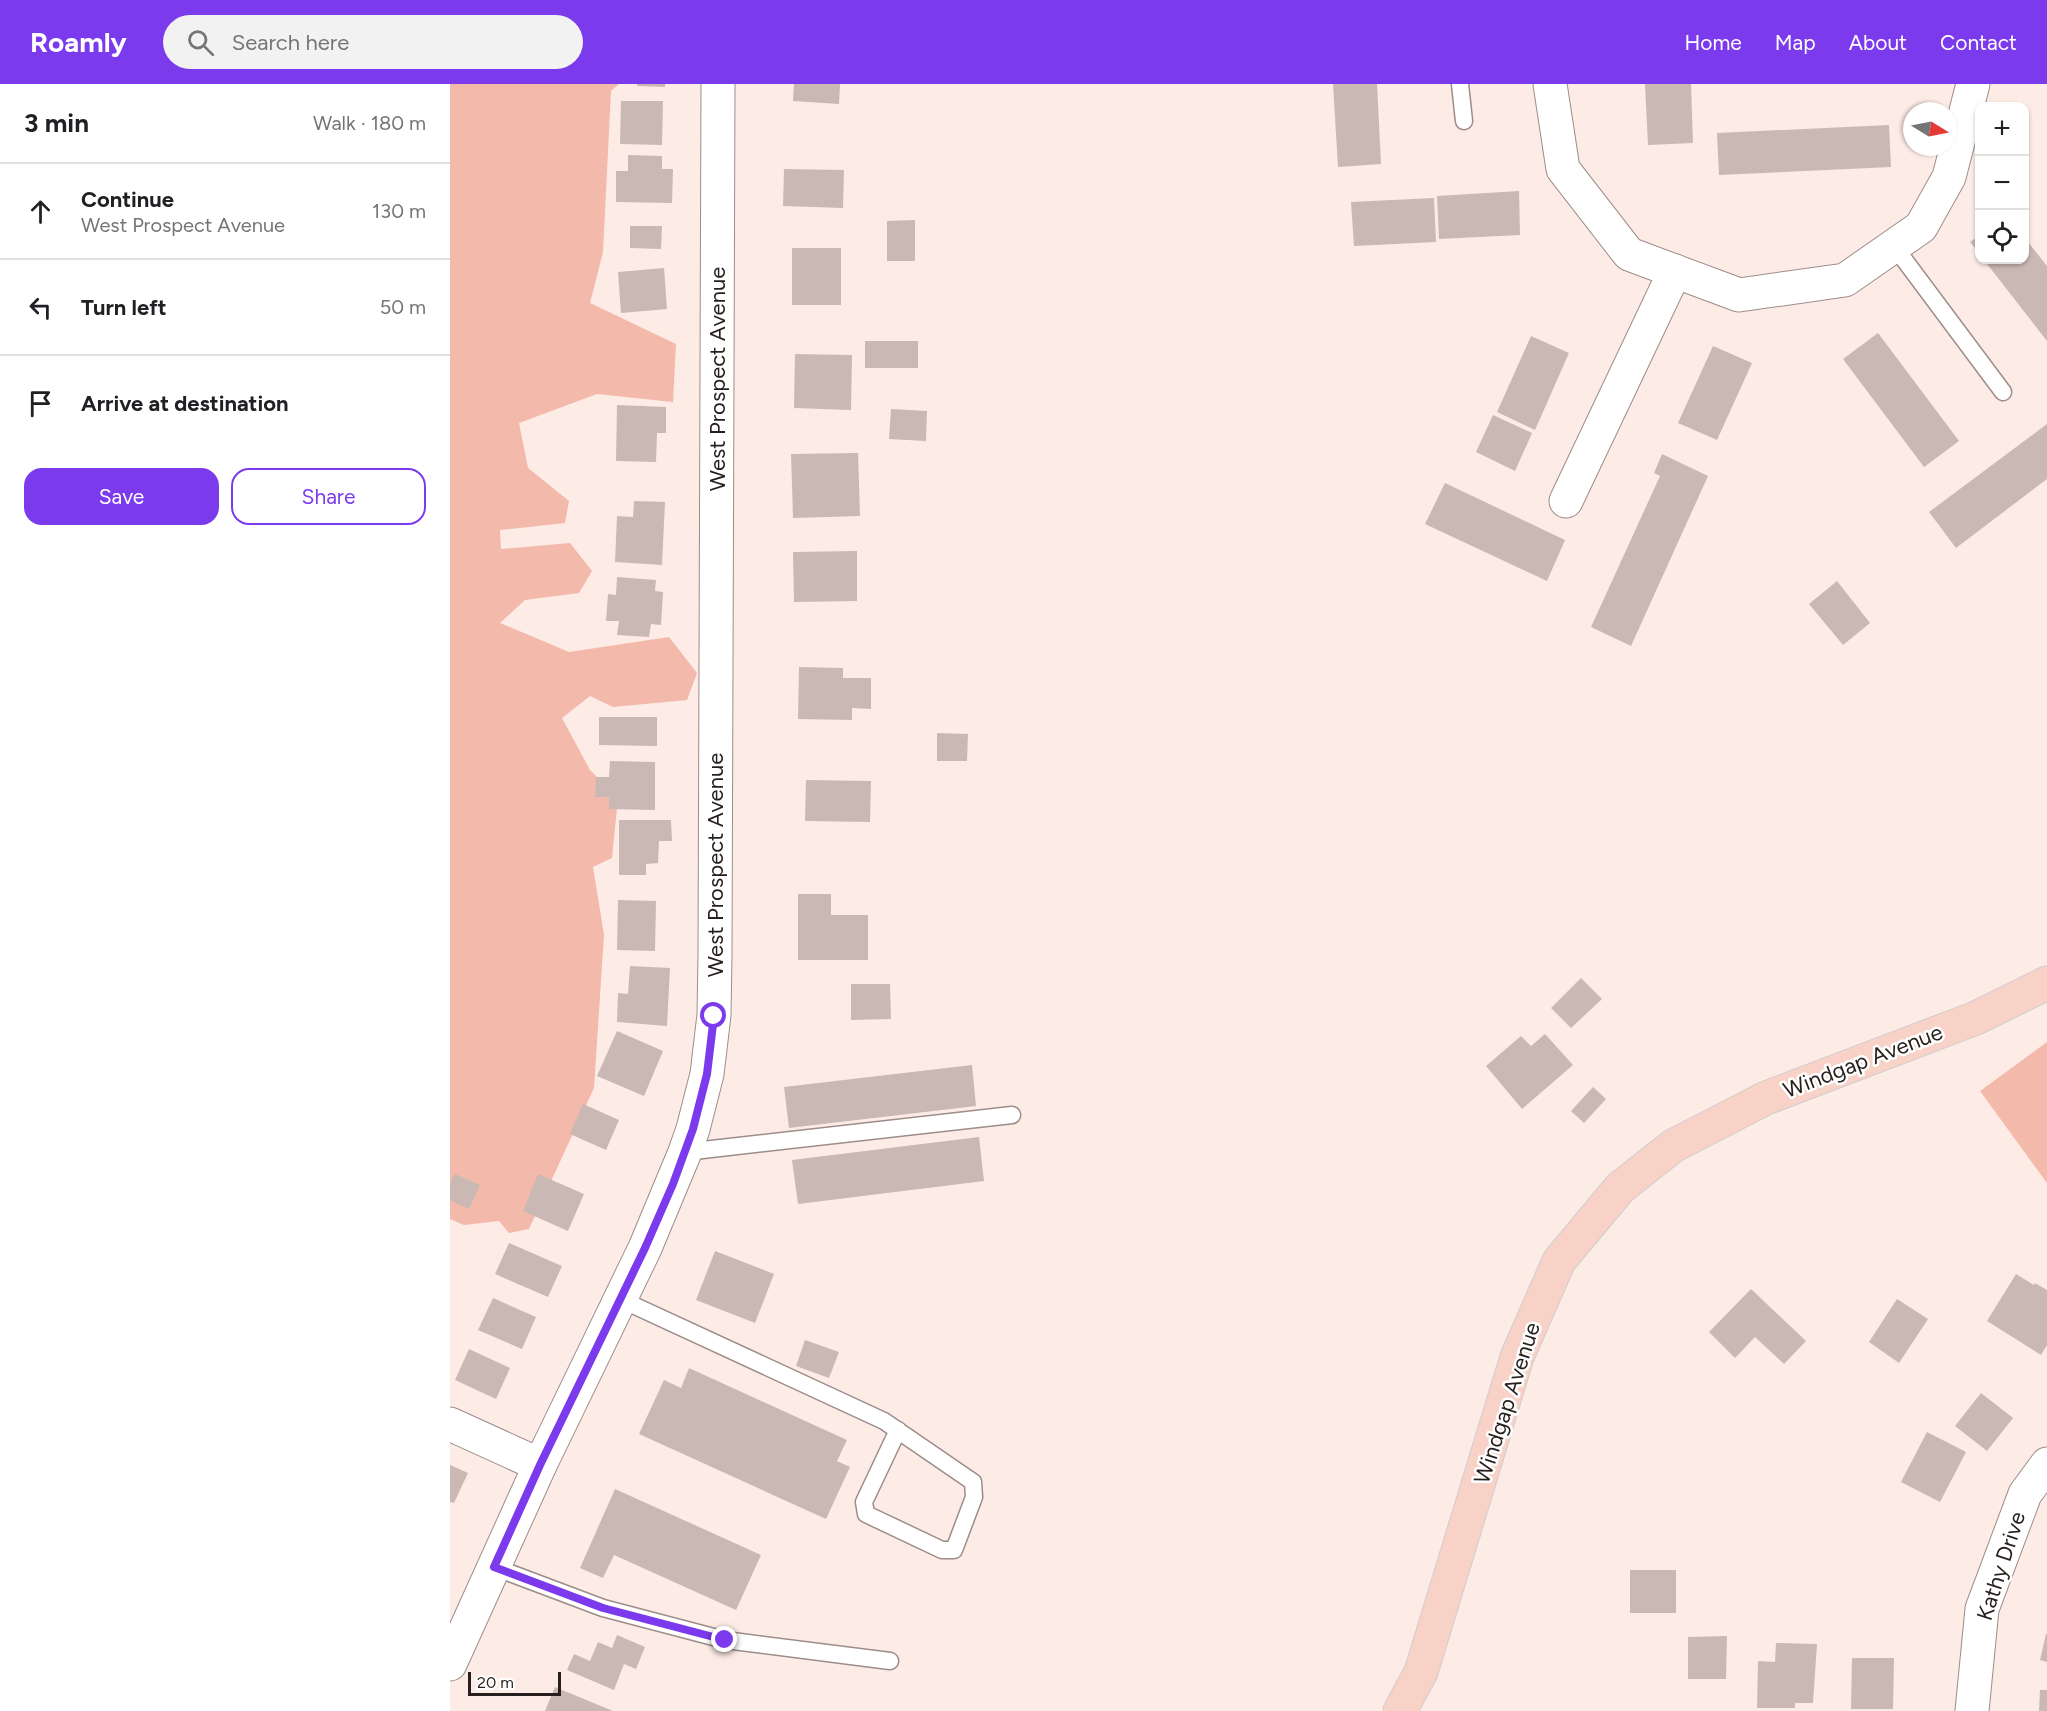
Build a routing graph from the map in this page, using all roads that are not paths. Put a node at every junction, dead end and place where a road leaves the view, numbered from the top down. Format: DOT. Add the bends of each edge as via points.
graph roads {
  1 [pos="718,84"];
  2 [pos="1460,84"];
  3 [pos="1550,84"];
  4 [pos="1973,84"];
  5 [pos="1464,121"];
  6 [pos="1894,246"];
  7 [pos="1675,271"];
  8 [pos="2003,392"];
  9 [pos="1566,501"];
  10 [pos="2047,983"];
  11 [pos="1012,1115"];
  12 [pos="685,1152"];
  13 [pos="620,1299"];
  14 [pos="450,1424"];
  15 [pos="898,1430"];
  16 [pos="2047,1464"];
  17 [pos="540,1465"];
  18 [pos="494,1567"];
  19 [pos="890,1661"];
  20 [pos="450,1664"];
  21 [pos="1400,1711"];
  22 [pos="1972,1711"];
  1 -- 12 [label="street, West Prospect Avenue" via="714,1016 707,1074"];
  2 -- 5 [label="lane"];
  3 -- 7 [label="street" via="1563,169 1629,254"];
  4 -- 6 [label="street" via="1949,177 1921,227"];
  6 -- 7 [label="street" via="1845,280 1739,295"];
  6 -- 8 [label="lane"];
  7 -- 9 [label="street"];
  10 -- 21 [label="main road, Windgap Avenue" via="1976,1018 1766,1098 1673,1146 1620,1188 1559,1262 1517,1357 1421,1672"];
  11 -- 12 [label="lane"];
  12 -- 13 [label="street, West Prospect Avenue"];
  13 -- 15 [label="lane"];
  13 -- 17 [label="street, West Prospect Avenue"];
  14 -- 17 [label="street"];
  15 -- 15 [label="lane" via="973,1482 974,1497 954,1550 942,1550 866,1514 864,1502"];
  16 -- 22 [label="street, Kathy Drive" via="2025,1494 1982,1608"];
  17 -- 18 [label="street, West Prospect Avenue"];
  18 -- 19 [label="lane" via="603,1608 725,1640"];
  18 -- 20 [label="street, West Prospect Avenue"];
}
